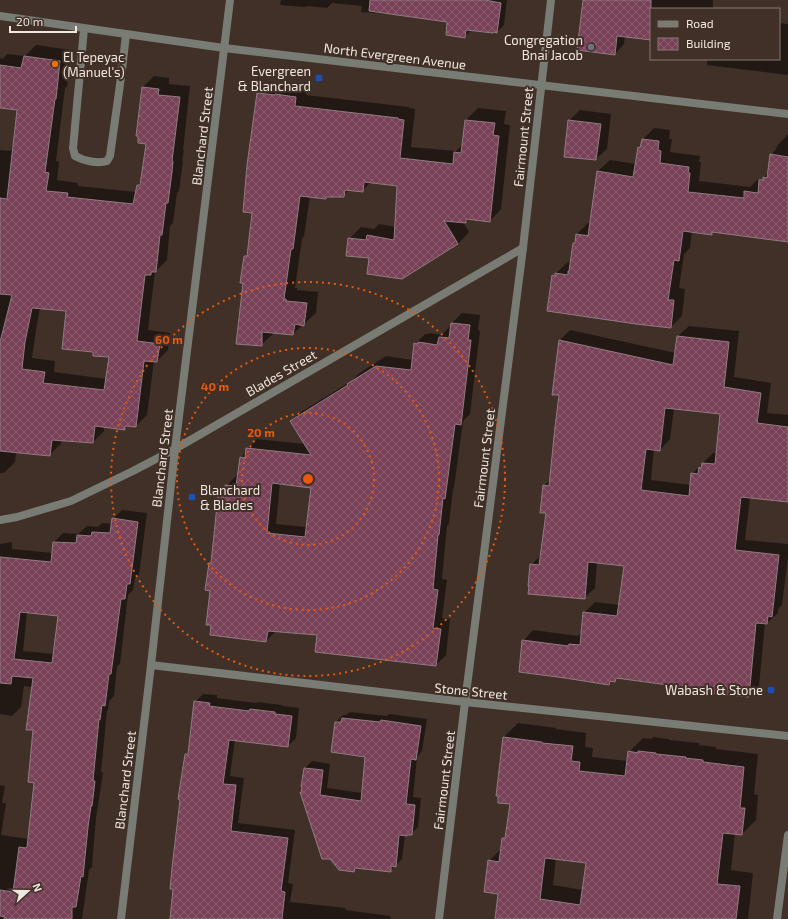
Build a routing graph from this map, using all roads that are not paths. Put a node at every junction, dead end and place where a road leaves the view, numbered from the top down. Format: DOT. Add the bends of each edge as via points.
graph roads {
  1 [pos="230,0"];
  2 [pos="550,0"];
  3 [pos="0,16"];
  4 [pos="84,29"];
  5 [pos="126,34"];
  6 [pos="224,48"];
  7 [pos="541,86"];
  8 [pos="788,114"];
  9 [pos="523,248"];
  10 [pos="175,449"];
  11 [pos="0,520"];
  12 [pos="151,666"];
  13 [pos="465,702"];
  14 [pos="788,736"];
  15 [pos="788,835"];
  16 [pos="121,919"];
  17 [pos="439,919"];
  18 [pos="777,919"];
  1 -- 6 [label="street, Blanchard Street"];
  2 -- 7 [label="street, Fairmount Street"];
  3 -- 4 [label="street, North Evergreen Avenue"];
  4 -- 5 [label="street, North Evergreen Avenue"];
  4 -- 5 [label="street" via="75,156 102,163 110,156"];
  5 -- 6 [label="street, North Evergreen Avenue"];
  6 -- 7 [label="street, North Evergreen Avenue"];
  6 -- 10 [label="street, Blanchard Street"];
  7 -- 8 [label="street, North Evergreen Avenue"];
  7 -- 9 [label="street, Fairmount Street"];
  9 -- 10 [label="street, Blades Street"];
  9 -- 13 [label="street, Fairmount Street"];
  10 -- 11 [label="street, Blades Street" via="71,501"];
  10 -- 12 [label="street, Blanchard Street"];
  12 -- 13 [label="street, Stone Street"];
  12 -- 16 [label="street, Blanchard Street"];
  13 -- 14 [label="street, Stone Street"];
  13 -- 17 [label="street, Fairmount Street"];
  15 -- 18 [label="street"];
}
